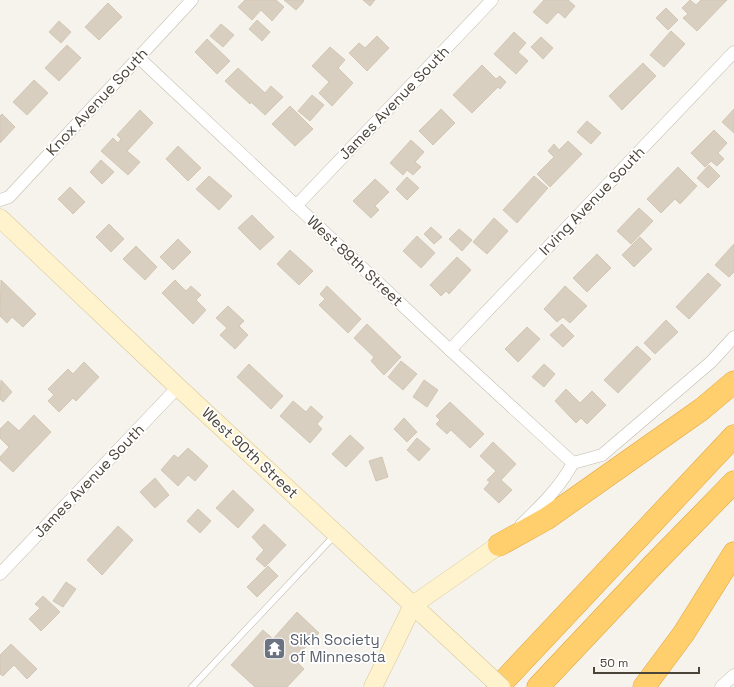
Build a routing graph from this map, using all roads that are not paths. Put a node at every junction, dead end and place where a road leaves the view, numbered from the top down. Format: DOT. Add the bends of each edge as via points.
graph roads {
  1 [pos="192,0"];
  2 [pos="492,0"];
  3 [pos="734,52"];
  4 [pos="138,57"];
  5 [pos="0,200"];
  6 [pos="296,206"];
  7 [pos="0,218"];
  8 [pos="734,337"];
  9 [pos="450,350"];
  10 [pos="734,382"];
  11 [pos="178,387"];
  12 [pos="734,436"];
  13 [pos="572,463"];
  14 [pos="734,482"];
  15 [pos="336,534"];
  16 [pos="499,545"];
  17 [pos="734,553"];
  18 [pos="0,574"];
  19 [pos="413,605"];
  20 [pos="734,675"];
  21 [pos="192,687"];
  22 [pos="373,687"];
  23 [pos="500,687"];
  24 [pos="538,687"];
  25 [pos="644,687"];
  26 [pos="721,687"];
  1 -- 4 [label="street, Knox Avenue South"];
  2 -- 6 [label="street, James Avenue South"];
  3 -- 9 [label="street, Irving Avenue South"];
  4 -- 5 [label="street, Knox Avenue South" via="9,197"];
  4 -- 6 [label="street, West 89th Street"];
  6 -- 9 [label="street, West 89th Street"];
  7 -- 11 [label="street, West 90th Street"];
  8 -- 13 [label="street" via="710,362 602,454"];
  9 -- 13 [label="street, West 89th Street"];
  10 -- 16 [label="highway" via="702,409 546,519"];
  11 -- 15 [label="street, West 90th Street"];
  11 -- 18 [label="street, James Avenue South"];
  12 -- 23 [label="highway"];
  13 -- 16 [label="street" via="564,479 540,506"];
  14 -- 24 [label="highway"];
  15 -- 19 [label="street, West 90th Street"];
  15 -- 21 [label="lane"];
  16 -- 19 [label="street"];
  17 -- 25 [label="highway" via="684,633"];
  19 -- 22 [label="street"];
  19 -- 23 [label="street, West 90th Street, bridge"];
  20 -- 26 [label="street"];
}
